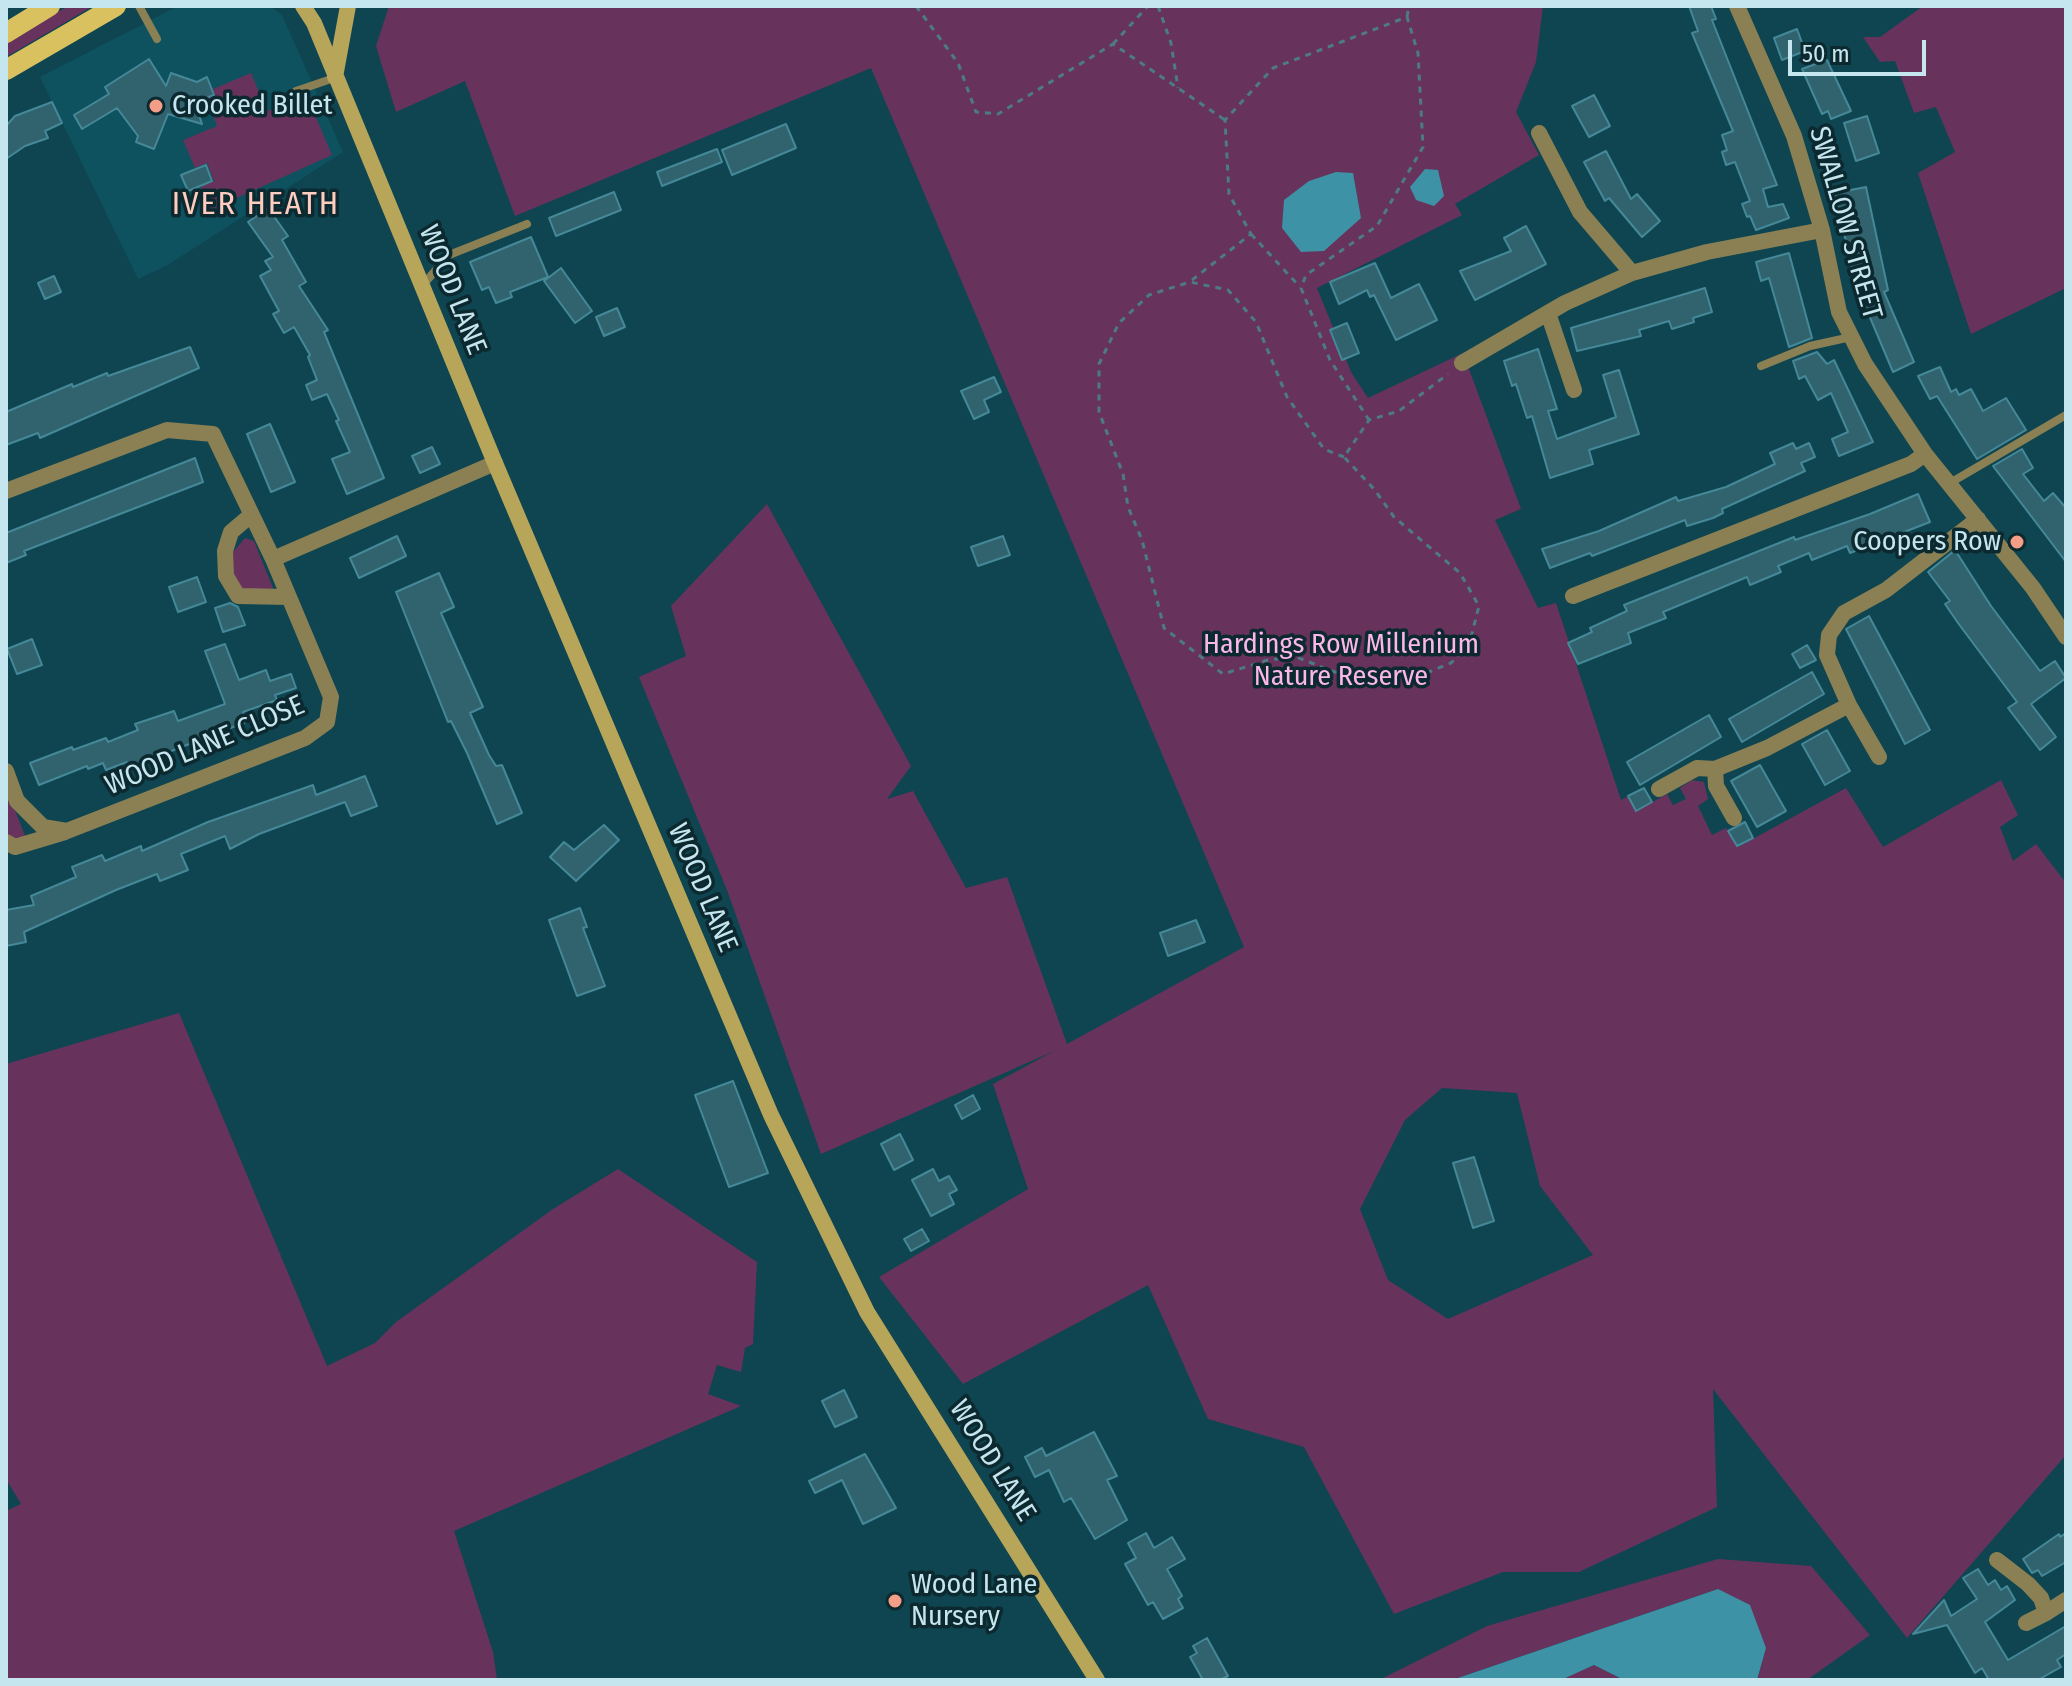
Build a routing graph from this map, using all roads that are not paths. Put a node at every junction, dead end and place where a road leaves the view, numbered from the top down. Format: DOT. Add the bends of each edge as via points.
graph roads {
  1 [pos="50,6"];
  2 [pos="116,6"];
  3 [pos="139,6"];
  4 [pos="303,6"];
  5 [pos="348,6"];
  6 [pos="1737,6"];
  7 [pos="6,33"];
  8 [pos="157,39"];
  9 [pos="6,70"];
  10 [pos="335,77"];
  11 [pos="296,91"];
  12 [pos="1539,133"];
  13 [pos="527,224"];
  14 [pos="1822,230"];
  15 [pos="1632,273"];
  16 [pos="422,286"];
  17 [pos="1548,313"];
  18 [pos="1851,337"];
  19 [pos="1462,363"];
  20 [pos="1761,366"];
  21 [pos="1574,390"];
  22 [pos="2066,415"];
  23 [pos="1925,454"];
  24 [pos="495,463"];
  25 [pos="1950,483"];
  26 [pos="6,491"];
  27 [pos="251,515"];
  28 [pos="1978,519"];
  29 [pos="273,559"];
  30 [pos="1573,596"];
  31 [pos="288,597"];
  32 [pos="2066,637"];
  33 [pos="1849,705"];
  34 [pos="1879,757"];
  35 [pos="1715,769"];
  36 [pos="6,771"];
  37 [pos="1659,789"];
  38 [pos="1734,818"];
  39 [pos="67,831"];
  40 [pos="6,842"];
  41 [pos="1997,1560"];
  42 [pos="2066,1600"];
  43 [pos="2046,1613"];
  44 [pos="2026,1623"];
  45 [pos="1097,1680"];
  1 -- 7 [label="main road"];
  2 -- 9 [label="main road"];
  3 -- 8 [label="lane"];
  4 -- 10 [label="street, WOOD LANE"];
  5 -- 10 [label="street"];
  6 -- 14 [label="street, SWALLOW STREET" via="1794,136"];
  10 -- 11 [label="lane"];
  10 -- 16 [label="street, WOOD LANE"];
  12 -- 15 [label="street" via="1580,212"];
  13 -- 16 [label="lane" via="449,255"];
  14 -- 15 [label="street"];
  14 -- 18 [label="street, SWALLOW STREET" via="1839,312"];
  15 -- 17 [label="street"];
  16 -- 24 [label="street, WOOD LANE"];
  17 -- 19 [label="street"];
  17 -- 21 [label="street"];
  18 -- 20 [label="lane" via="1810,346"];
  18 -- 23 [label="street, SWALLOW STREET"];
  22 -- 25 [label="lane"];
  23 -- 25 [label="street, SWALLOW STREET"];
  23 -- 30 [label="street" via="1911,464"];
  24 -- 29 [label="street"];
  24 -- 45 [label="street, WOOD LANE" via="771,1115 867,1312"];
  25 -- 28 [label="street, SWALLOW STREET"];
  26 -- 27 [label="street, WOOD LANE CLOSE" via="167,430 187,430 213,434"];
  27 -- 29 [label="street, WOOD LANE CLOSE"];
  27 -- 31 [label="street" via="231,532 226,576 238,596"];
  28 -- 32 [label="street, SWALLOW STREET"];
  28 -- 33 [label="street" via="1886,590 1844,613 1829,635 1827,655"];
  29 -- 31 [label="street, WOOD LANE CLOSE"];
  31 -- 39 [label="street, WOOD LANE CLOSE" via="331,697 327,722 305,738"];
  33 -- 34 [label="street"];
  33 -- 35 [label="street"];
  35 -- 37 [label="street" via="1697,768"];
  35 -- 38 [label="street" via="1716,786"];
  36 -- 39 [label="street" via="17,801 43,827"];
  39 -- 40 [label="street, WOOD LANE CLOSE" via="15,847"];
  41 -- 43 [label="street" via="2041,1598"];
  42 -- 43 [label="street"];
  43 -- 44 [label="street"];
}
